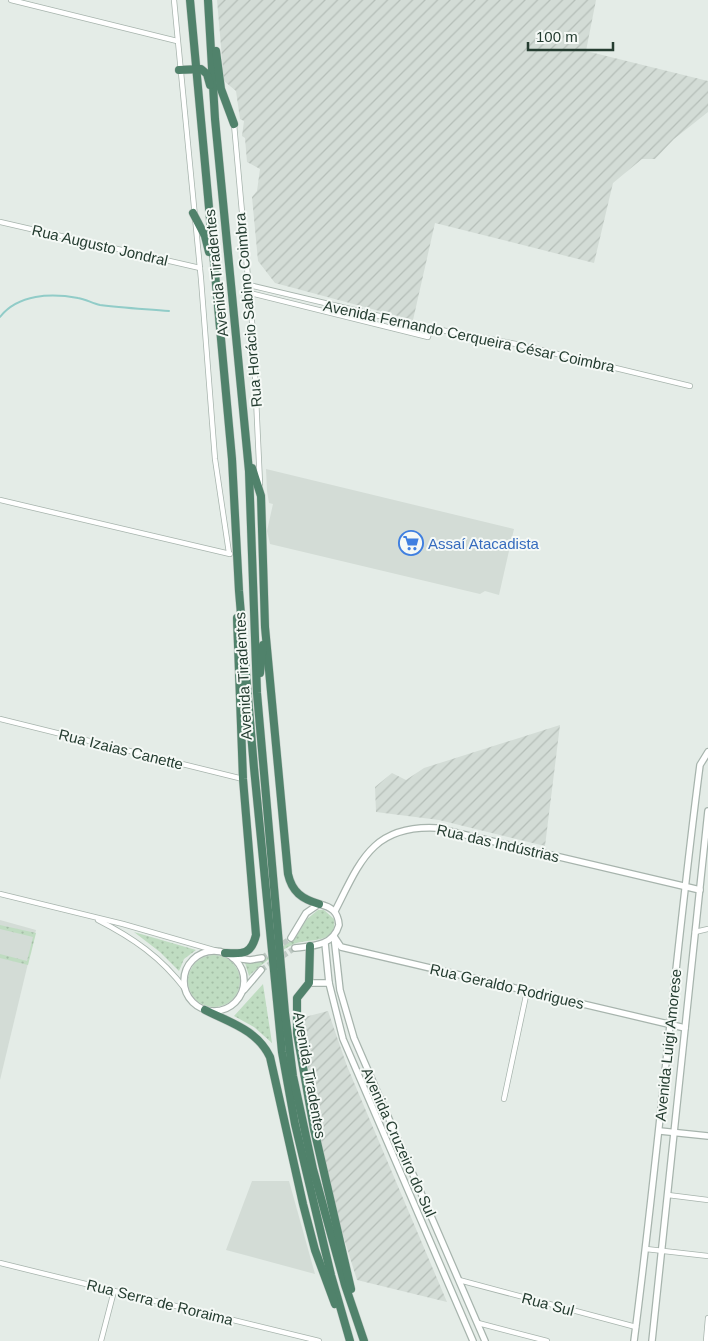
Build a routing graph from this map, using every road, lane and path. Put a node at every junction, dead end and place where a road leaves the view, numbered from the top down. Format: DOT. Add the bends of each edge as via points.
graph roads {
  1 [pos="11,0"];
  2 [pos="174,0"];
  3 [pos="190,0"];
  4 [pos="208,0"];
  5 [pos="210,28"];
  6 [pos="177,42"];
  7 [pos="196,68"];
  8 [pos="179,70"];
  9 [pos="216,119"];
  10 [pos="234,124"];
  11 [pos="193,213"];
  12 [pos="0,222"];
  13 [pos="200,268"];
  14 [pos="249,285"];
  15 [pos="217,288"];
  16 [pos="250,293"];
  17 [pos="430,328"];
  18 [pos="690,386"];
  19 [pos="246,449"];
  20 [pos="261,496"];
  21 [pos="0,500"];
  22 [pos="229,553"];
  23 [pos="238,556"];
  24 [pos="239,591"];
  25 [pos="265,626"];
  26 [pos="257,693"];
  27 [pos="0,719"];
  28 [pos="708,752"];
  29 [pos="243,779"];
  30 [pos="708,811"];
  31 [pos="707,820"];
  32 [pos="684,886"];
  33 [pos="700,890"];
  34 [pos="0,894"];
  35 [pos="319,904"];
  36 [pos="335,912"];
  37 [pos="92,917"];
  38 [pos="708,928"];
  39 [pos="695,932"];
  40 [pos="334,936"];
  41 [pos="291,938"];
  42 [pos="325,943"];
  43 [pos="310,946"];
  44 [pos="295,948"];
  45 [pos="221,952"];
  46 [pos="234,958"];
  47 [pos="262,958"];
  48 [pos="261,970"];
  49 [pos="309,983"];
  50 [pos="329,983"];
  51 [pos="184,989"];
  52 [pos="242,991"];
  53 [pos="527,991"];
  54 [pos="205,1010"];
  55 [pos="671,1025"];
  56 [pos="685,1028"];
  57 [pos="346,1044"];
  58 [pos="357,1046"];
  59 [pos="504,1100"];
  60 [pos="660,1131"];
  61 [pos="675,1133"];
  62 [pos="708,1136"];
  63 [pos="668,1195"];
  64 [pos="708,1200"];
  65 [pos="646,1249"];
  66 [pos="661,1250"];
  67 [pos="708,1256"];
  68 [pos="0,1263"];
  69 [pos="459,1280"];
  70 [pos="114,1291"];
  71 [pos="356,1318"];
  72 [pos="708,1318"];
  73 [pos="478,1323"];
  74 [pos="345,1325"];
  75 [pos="636,1327"];
  76 [pos="101,1341"];
  77 [pos="319,1341"];
  78 [pos="350,1341"];
  79 [pos="364,1341"];
  80 [pos="473,1341"];
  81 [pos="485,1341"];
  82 [pos="547,1341"];
  83 [pos="634,1341"];
  84 [pos="652,1341"];
  85 [pos="706,1341"];
  1 -- 6 [label="street"];
  2 -- 6 [label="street"];
  3 -- 7 [label="highway, Avenida Tiradentes"];
  4 -- 5 [label="highway, Avenida Tiradentes"];
  5 -- 9 [label="highway, Avenida Tiradentes"];
  5 -- 10 [label="highway" via="222,89"];
  6 -- 8 [label="street"];
  7 -- 8 [label="highway"];
  7 -- 9 [label="highway" via="204,71 210,81"];
  7 -- 15 [label="highway, Avenida Tiradentes"];
  8 -- 11 [label="street"];
  9 -- 19 [label="highway, Avenida Tiradentes"];
  10 -- 14 [label="street, Rua Horácio Sabino Coimbra"];
  11 -- 13 [label="street"];
  11 -- 15 [label="highway" via="207,244"];
  12 -- 13 [label="street, Rua Augusto Jondral"];
  13 -- 22 [label="street" via="215,459"];
  14 -- 16 [label="street, Rua Horácio Sabino Coimbra"];
  14 -- 17 [label="street, Avenida Fernando Cerqueira César Coimbra"];
  15 -- 23 [label="highway, Avenida Tiradentes"];
  16 -- 17 [label="street" via="428,337"];
  16 -- 20 [label="street, Rua Horácio Sabino Coimbra"];
  17 -- 18 [label="street, Avenida Fernando Cerqueira César Coimbra" via="516,344"];
  19 -- 20 [label="highway"];
  19 -- 26 [label="highway, Avenida Tiradentes"];
  20 -- 25 [label="highway"];
  21 -- 22 [label="street"];
  22 -- 23 [label="street"];
  23 -- 24 [label="highway, Avenida Tiradentes"];
  24 -- 29 [label="highway" via="236,633"];
  24 -- 74 [label="highway, Avenida Tiradentes" via="282,1052 295,1124"];
  25 -- 26 [label="highway"];
  25 -- 35 [label="highway" via="288,874 290,883 300,896"];
  26 -- 71 [label="highway, Avenida Tiradentes" via="277,936 293,1076 313,1169"];
  27 -- 29 [label="street, Rua Izaias Canette"];
  28 -- 32 [label="street, Avenida Luigi Amorese" via="700,765"];
  29 -- 45 [label="highway" via="256,935 247,952"];
  30 -- 31 [label="street, Avenida Luigi Amorese"];
  31 -- 33 [label="street, Avenida Luigi Amorese"];
  32 -- 33 [label="street, Rua das Indústrias"];
  32 -- 36 [label="street, Rua das Indústrias" via="436,828 415,827 390,834 368,850"];
  32 -- 55 [label="street, Avenida Luigi Amorese"];
  33 -- 39 [label="street, Avenida Luigi Amorese"];
  34 -- 37 [label="street"];
  35 -- 36 [label="street" via="330,906"];
  35 -- 41 [label="street" via="306,913"];
  36 -- 40 [label="street, Avenida Cruzeiro do Sul" via="339,925"];
  37 -- 45 [label="street"];
  37 -- 51 [label="street" via="150,950"];
  38 -- 39 [label="street"];
  39 -- 56 [label="street, Avenida Luigi Amorese"];
  40 -- 42 [label="street"];
  40 -- 53 [label="street, Rua Geraldo Rodrigues" via="342,946"];
  40 -- 58 [label="street, Avenida Cruzeiro do Sul" via="340,990"];
  42 -- 43 [label="street"];
  42 -- 50 [label="street, Avenida Cruzeiro do Sul"];
  43 -- 44 [label="street"];
  43 -- 49 [label="highway"];
  45 -- 46 [label="street"];
  45 -- 51 [label="street" via="200,954 191,961 184,977"];
  46 -- 47 [label="street"];
  46 -- 52 [label="street" via="243,973"];
  48 -- 52 [label="street"];
  49 -- 50 [label="street"];
  49 -- 71 [label="highway" via="297,998 297,1032 312,1121 347,1265"];
  50 -- 57 [label="street, Avenida Cruzeiro do Sul"];
  51 -- 54 [label="street" via="192,1002"];
  52 -- 54 [label="street" via="228,1008"];
  53 -- 55 [label="street, Rua Geraldo Rodrigues"];
  53 -- 59 [label="street"];
  54 -- 74 [label="highway" via="253,1034 270,1057 316,1250 332,1299"];
  55 -- 56 [label="street, Rua Geraldo Rodrigues"];
  55 -- 60 [label="street, Avenida Luigi Amorese"];
  56 -- 61 [label="street, Avenida Luigi Amorese"];
  57 -- 58 [label="street"];
  57 -- 80 [label="street, Avenida Cruzeiro do Sul"];
  58 -- 69 [label="street, Avenida Cruzeiro do Sul"];
  60 -- 61 [label="street"];
  60 -- 65 [label="street, Avenida Luigi Amorese"];
  61 -- 62 [label="street"];
  61 -- 63 [label="street, Avenida Luigi Amorese"];
  63 -- 64 [label="street"];
  63 -- 66 [label="street, Avenida Luigi Amorese"];
  65 -- 66 [label="street"];
  65 -- 75 [label="street, Avenida Luigi Amorese"];
  66 -- 67 [label="street"];
  66 -- 84 [label="street, Avenida Luigi Amorese"];
  68 -- 70 [label="street, Rua Serra de Roraima"];
  69 -- 73 [label="street, Avenida Cruzeiro do Sul"];
  69 -- 75 [label="street, Rua Sul"];
  70 -- 76 [label="street"];
  70 -- 77 [label="street, Rua Serra de Roraima"];
  71 -- 79 [label="highway, Avenida Tiradentes"];
  72 -- 85 [label="street"];
  73 -- 81 [label="street, Avenida Cruzeiro do Sul"];
  73 -- 82 [label="street"];
  74 -- 78 [label="highway, Avenida Tiradentes"];
  75 -- 83 [label="street, Avenida Luigi Amorese"];
}
